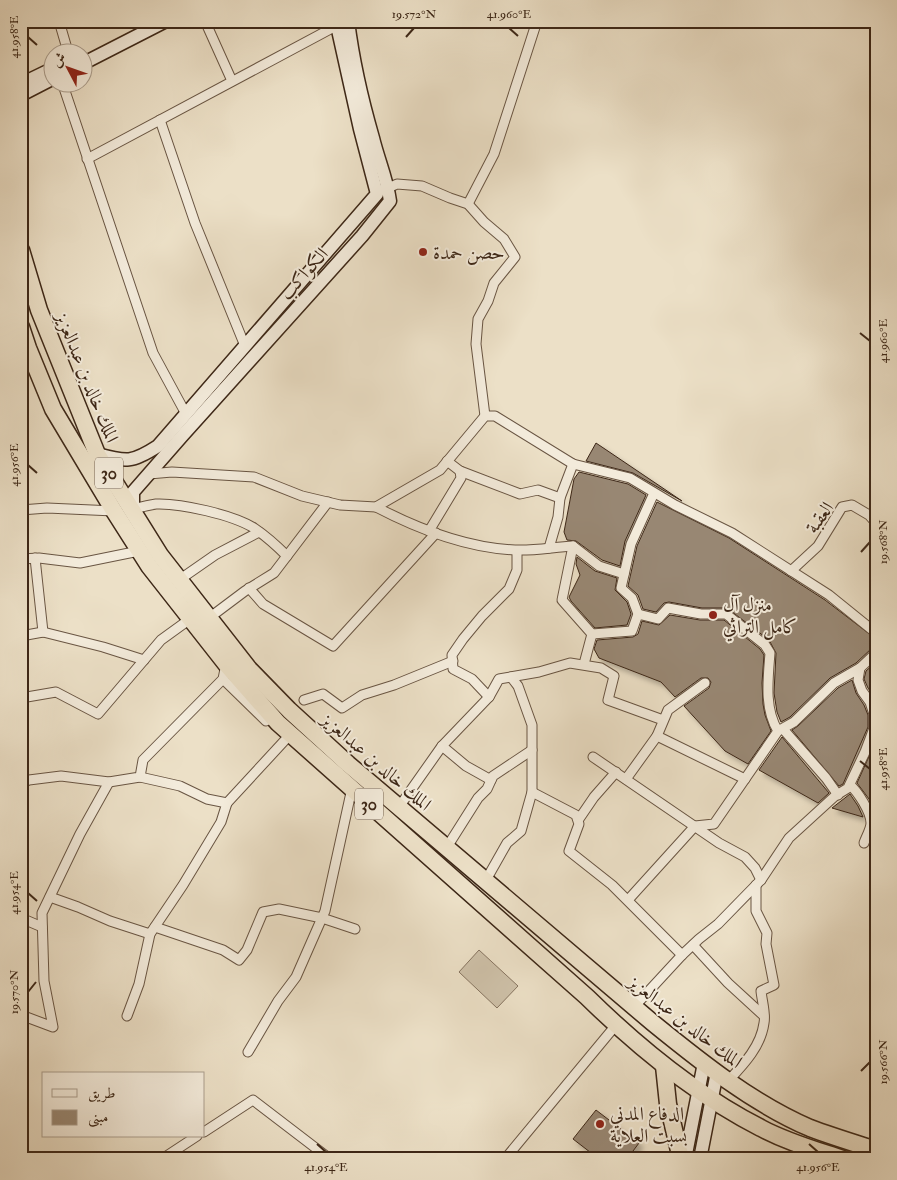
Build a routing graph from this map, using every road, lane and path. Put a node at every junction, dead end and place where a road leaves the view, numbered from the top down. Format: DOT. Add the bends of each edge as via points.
graph roads {
  1 [pos="59,21"];
  2 [pos="148,21"];
  3 [pos="166,21"];
  4 [pos="205,21"];
  5 [pos="537,21"];
  6 [pos="340,23"];
  7 [pos="65,42"];
  8 [pos="92,49"];
  9 [pos="92,59"];
  10 [pos="42,74"];
  11 [pos="232,82"];
  12 [pos="21,84"];
  13 [pos="42,84"];
  14 [pos="65,92"];
  15 [pos="21,95"];
  16 [pos="160,120"];
  17 [pos="87,159"];
  18 [pos="383,191"];
  19 [pos="468,204"];
  20 [pos="21,250"];
  21 [pos="21,327"];
  22 [pos="245,346"];
  23 [pos="24,350"];
  24 [pos="186,414"];
  25 [pos="485,416"];
  26 [pos="97,454"];
  27 [pos="447,461"];
  28 [pos="573,464"];
  29 [pos="460,471"];
  30 [pos="149,474"];
  31 [pos="654,494"];
  32 [pos="560,498"];
  33 [pos="328,502"];
  34 [pos="376,507"];
  35 [pos="21,510"];
  36 [pos="114,511"];
  37 [pos="134,511"];
  38 [pos="876,523"];
  39 [pos="260,532"];
  40 [pos="432,532"];
  41 [pos="573,546"];
  42 [pos="549,548"];
  43 [pos="517,550"];
  44 [pos="138,551"];
  45 [pos="287,556"];
  46 [pos="35,558"];
  47 [pos="21,559"];
  48 [pos="790,571"];
  49 [pos="624,574"];
  50 [pos="179,580"];
  51 [pos="249,588"];
  52 [pos="638,614"];
  53 [pos="209,618"];
  54 [pos="190,619"];
  55 [pos="43,632"];
  56 [pos="876,633"];
  57 [pos="592,634"];
  58 [pos="21,636"];
  59 [pos="876,653"];
  60 [pos="144,660"];
  61 [pos="453,661"];
  62 [pos="584,664"];
  63 [pos="860,668"];
  64 [pos="224,672"];
  65 [pos="512,676"];
  66 [pos="705,683"];
  67 [pos="489,697"];
  68 [pos="21,698"];
  69 [pos="304,700"];
  70 [pos="663,720"];
  71 [pos="780,730"];
  72 [pos="658,736"];
  73 [pos="286,739"];
  74 [pos="442,746"];
  75 [pos="532,750"];
  76 [pos="593,757"];
  77 [pos="328,767"];
  78 [pos="616,772"];
  79 [pos="140,777"];
  80 [pos="626,779"];
  81 [pos="745,779"];
  82 [pos="491,780"];
  83 [pos="109,782"];
  84 [pos="21,783"];
  85 [pos="850,785"];
  86 [pos="352,788"];
  87 [pos="532,792"];
  88 [pos="838,795"];
  89 [pos="227,803"];
  90 [pos="399,807"];
  91 [pos="579,819"];
  92 [pos="695,826"];
  93 [pos="864,843"];
  94 [pos="447,847"];
  95 [pos="486,880"];
  96 [pos="759,883"];
  97 [pos="50,897"];
  98 [pos="628,900"];
  99 [pos="21,918"];
  100 [pos="322,918"];
  101 [pos="42,927"];
  102 [pos="153,930"];
  103 [pos="355,930"];
  104 [pos="694,945"];
  105 [pos="682,956"];
  106 [pos="634,1007"];
  107 [pos="21,1015"];
  108 [pos="127,1016"];
  109 [pos="764,1016"];
  110 [pos="616,1025"];
  111 [pos="248,1052"];
  112 [pos="704,1063"];
  113 [pos="664,1066"];
  114 [pos="723,1076"];
  115 [pos="705,1094"];
  116 [pos="205,1131"];
  117 [pos="194,1138"];
  118 [pos="876,1150"];
  119 [pos="162,1159"];
  120 [pos="330,1159"];
  121 [pos="505,1159"];
  122 [pos="683,1159"];
  123 [pos="700,1159"];
  124 [pos="843,1159"];
  1 -- 7 [label="street"];
  2 -- 8 [label="street"];
  3 -- 9 [label="street"];
  4 -- 11 [label="street"];
  5 -- 19 [label="street" via="494,154"];
  6 -- 11 [label="street"];
  6 -- 18 [label="street" via="351,48"];
  10 -- 12 [label="street"];
  11 -- 16 [label="street"];
  13 -- 15 [label="street"];
  14 -- 17 [label="street"];
  16 -- 17 [label="street"];
  16 -- 22 [label="street" via="195,223"];
  17 -- 24 [label="street" via="153,352"];
  18 -- 19 [label="street" via="397,184 422,186"];
  18 -- 22 [label="street, الكواكب"];
  18 -- 30 [label="street, الكواكب" via="390,201 362,236"];
  19 -- 25 [label="street" via="504,239 515,257 494,283 478,319 476,344"];
  20 -- 26 [label="highway, الملك خالد بن عبدالعزيز / 30" via="39,310"];
  21 -- 23 [label="highway, الملك خالد بن عبدالعزيز / 30"];
  22 -- 24 [label="street, الكواكب"];
  23 -- 36 [label="highway, الملك خالد بن عبدالعزيز / 30" via="53,409"];
  24 -- 26 [label="street, الكواكب" via="158,446 141,457 121,460"];
  25 -- 27 [label="street"];
  25 -- 28 [label="street" via="495,416"];
  26 -- 37 [label="highway, الملك خالد بن عبدالعزيز / 30"];
  27 -- 29 [label="street"];
  27 -- 34 [label="street" via="440,470"];
  28 -- 31 [label="street" via="630,478"];
  28 -- 32 [label="street"];
  29 -- 32 [label="street" via="520,494 538,490"];
  29 -- 40 [label="street" via="461,478"];
  30 -- 33 [label="street" via="172,472 254,477 302,496"];
  30 -- 37 [label="street, الكواكب" via="134,492"];
  31 -- 48 [label="street" via="732,533"];
  31 -- 49 [label="street" via="631,544"];
  32 -- 42 [label="street"];
  33 -- 34 [label="street"];
  33 -- 45 [label="street"];
  34 -- 40 [label="street"];
  35 -- 36 [label="street"];
  36 -- 44 [label="highway, الملك خالد بن عبدالعزيز / 30"];
  37 -- 39 [label="street" via="156,504 187,507 228,518"];
  37 -- 50 [label="highway, الملك خالد بن عبدالعزيز / 30"];
  38 -- 48 [label="street, العقبة" via="852,505 842,507 818,546"];
  39 -- 45 [label="street"];
  39 -- 50 [label="street" via="215,555"];
  40 -- 43 [label="street" via="492,548"];
  40 -- 51 [label="street" via="333,646 263,604"];
  41 -- 42 [label="street"];
  41 -- 49 [label="street" via="599,566"];
  41 -- 57 [label="street" via="562,600"];
  42 -- 43 [label="street"];
  43 -- 61 [label="street" via="517,570 509,589 463,639 452,655"];
  44 -- 46 [label="street" via="80,563"];
  44 -- 54 [label="highway, الملك خالد بن عبدالعزيز / 30"];
  45 -- 51 [label="street" via="274,573"];
  46 -- 47 [label="street"];
  46 -- 55 [label="street"];
  48 -- 56 [label="street" via="829,595"];
  49 -- 52 [label="street" via="621,588 632,598"];
  50 -- 53 [label="highway, الملك خالد بن عبدالعزيز / 30"];
  51 -- 53 [label="street"];
  52 -- 57 [label="street" via="632,631"];
  52 -- 71 [label="street" via="658,619 668,608 701,614 726,614 753,635 770,653 769,709 774,725"];
  53 -- 90 [label="highway, الملك خالد بن عبدالعزيز / 30" via="249,669 289,710"];
  54 -- 60 [label="street" via="161,640"];
  54 -- 64 [label="highway, الملك خالد بن عبدالعزيز / 30"];
  55 -- 58 [label="street"];
  55 -- 60 [label="street"];
  57 -- 62 [label="street"];
  59 -- 63 [label="street"];
  60 -- 68 [label="street" via="98,714 56,692"];
  61 -- 67 [label="street" via="453,669 472,679"];
  61 -- 69 [label="street" via="362,695 342,708 323,694"];
  62 -- 65 [label="street" via="570,663"];
  62 -- 70 [label="street" via="601,668 614,676 608,700"];
  63 -- 71 [label="street" via="834,683 794,722"];
  63 -- 85 [label="street" via="858,680 874,714 874,728"];
  64 -- 73 [label="street"];
  64 -- 77 [label="highway, الملك خالد بن عبدالعزيز / 30"];
  64 -- 79 [label="street" via="144,760"];
  65 -- 67 [label="street" via="498,679"];
  65 -- 75 [label="street" via="532,725"];
  66 -- 70 [label="street" via="668,710"];
  67 -- 74 [label="street"];
  70 -- 72 [label="street"];
  71 -- 81 [label="street"];
  71 -- 88 [label="street"];
  72 -- 80 [label="street"];
  72 -- 81 [label="street"];
  73 -- 77 [label="street" via="300,752"];
  73 -- 89 [label="street"];
  74 -- 82 [label="street" via="466,766"];
  74 -- 90 [label="street"];
  75 -- 82 [label="street"];
  75 -- 87 [label="street"];
  76 -- 78 [label="street"];
  77 -- 86 [label="highway, الملك خالد بن عبدالعزيز / 30"];
  78 -- 80 [label="street"];
  78 -- 91 [label="street"];
  79 -- 83 [label="street"];
  79 -- 89 [label="street" via="180,786 207,799"];
  80 -- 92 [label="street"];
  81 -- 92 [label="street" via="714,824"];
  82 -- 94 [label="street"];
  83 -- 84 [label="street" via="61,776"];
  83 -- 97 [label="street"];
  85 -- 88 [label="street"];
  85 -- 93 [label="street" via="866,807 871,824"];
  86 -- 100 [label="street"];
  86 -- 110 [label="highway, الملك خالد بن عبدالعزيز / 30"];
  87 -- 91 [label="street" via="572,812"];
  87 -- 95 [label="street" via="520,831 507,843"];
  88 -- 96 [label="street" via="789,838"];
  89 -- 102 [label="street" via="221,822"];
  90 -- 94 [label="highway, الملك خالد بن عبدالعزيز / 30"];
  91 -- 98 [label="street" via="569,851"];
  92 -- 96 [label="street" via="745,857 755,868"];
  92 -- 98 [label="street"];
  94 -- 95 [label="highway, الملك خالد بن عبدالعزيز / 30"];
  95 -- 106 [label="highway, الملك خالد بن عبدالعزيز / 30"];
  96 -- 104 [label="street"];
  96 -- 109 [label="street" via="756,911 767,933 774,985 762,991"];
  97 -- 101 [label="street" via="42,913"];
  97 -- 102 [label="street" via="110,921"];
  98 -- 105 [label="street"];
  99 -- 101 [label="street"];
  100 -- 102 [label="street" via="279,909 262,912 247,950 239,960 223,950"];
  100 -- 103 [label="street"];
  100 -- 111 [label="street" via="296,977"];
  101 -- 107 [label="street" via="44,982 53,1027"];
  102 -- 108 [label="street"];
  104 -- 105 [label="street"];
  104 -- 109 [label="street"];
  105 -- 106 [label="street"];
  106 -- 112 [label="highway, الملك خالد بن عبدالعزيز / 30"];
  109 -- 114 [label="street" via="765,1022 748,1059"];
  110 -- 113 [label="highway, الملك خالد بن عبدالعزيز / 30"];
  110 -- 121 [label="street"];
  112 -- 114 [label="highway, الملك خالد بن عبدالعزيز / 30"];
  112 -- 115 [label="street"];
  113 -- 115 [label="highway, الملك خالد بن عبدالعزيز / 30"];
  113 -- 122 [label="highway" via="668,1104"];
  114 -- 115 [label="street"];
  114 -- 118 [label="highway, الملك خالد بن عبدالعزيز / 30" via="771,1108 809,1127"];
  115 -- 122 [label="street"];
  115 -- 123 [label="street"];
  115 -- 124 [label="highway, الملك خالد بن عبدالعزيز / 30" via="762,1129"];
  116 -- 120 [label="street" via="253,1100"];
  117 -- 119 [label="street"];
}
